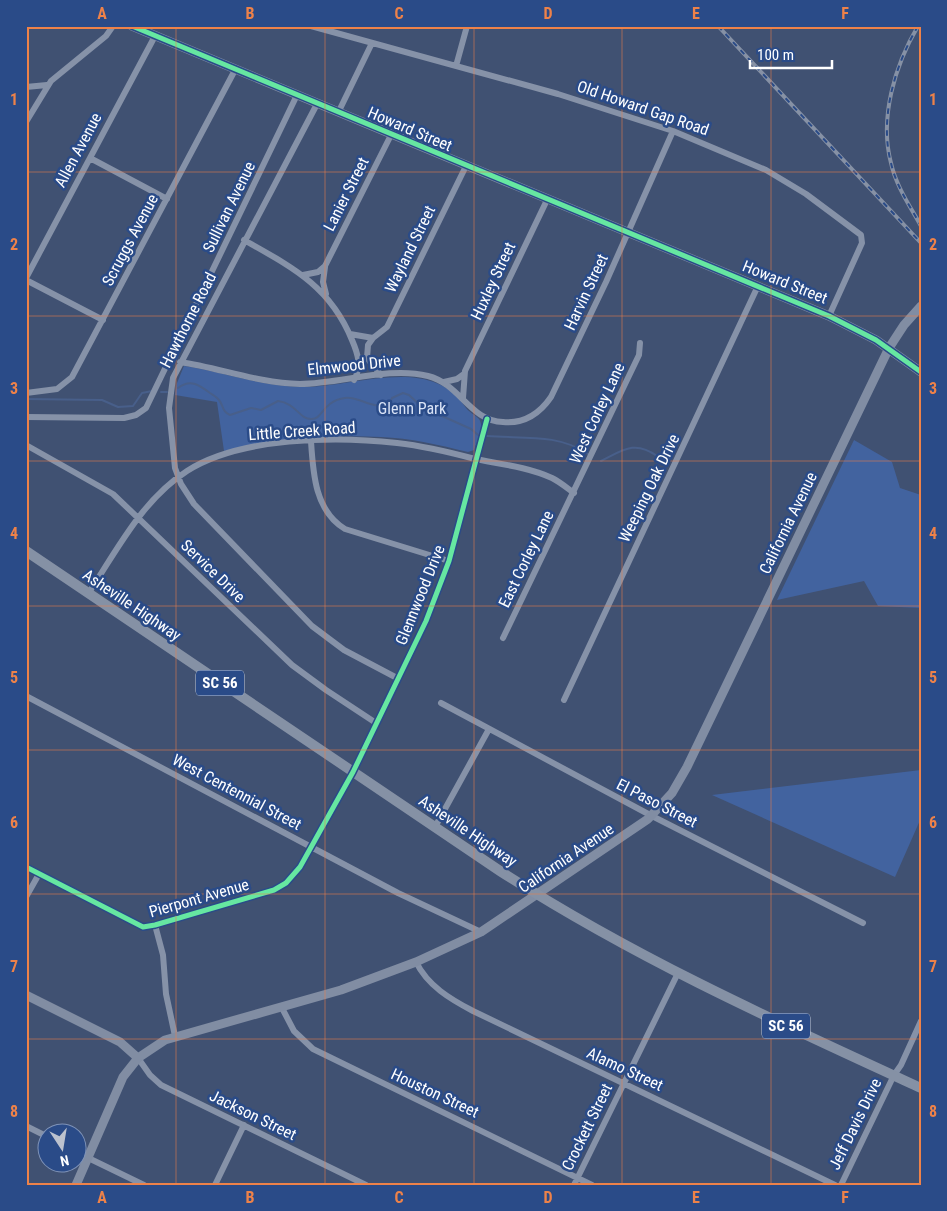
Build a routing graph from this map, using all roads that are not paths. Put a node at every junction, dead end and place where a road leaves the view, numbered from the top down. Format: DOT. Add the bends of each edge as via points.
graph roads {
  1 [pos="113,26"];
  2 [pos="132,26"];
  3 [pos="311,26"];
  4 [pos="467,26"];
  5 [pos="156,36"];
  6 [pos="372,43"];
  7 [pos="456,66"];
  8 [pos="235,70"];
  9 [pos="47,85"];
  10 [pos="26,87"];
  11 [pos="297,96"];
  12 [pos="317,104"];
  13 [pos="338,113"];
  14 [pos="26,122"];
  15 [pos="673,131"];
  16 [pos="391,135"];
  17 [pos="90,158"];
  18 [pos="466,166"];
  19 [pos="167,199"];
  20 [pos="547,200"];
  21 [pos="628,234"];
  22 [pos="244,240"];
  23 [pos="326,266"];
  24 [pos="303,275"];
  25 [pos="26,279"];
  26 [pos="758,288"];
  27 [pos="327,298"];
  28 [pos="921,306"];
  29 [pos="829,316"];
  30 [pos="103,320"];
  31 [pos="350,334"];
  32 [pos="373,338"];
  33 [pos="640,343"];
  34 [pos="889,348"];
  35 [pos="180,362"];
  36 [pos="921,372"];
  37 [pos="464,374"];
  38 [pos="381,375"];
  39 [pos="354,380"];
  40 [pos="444,382"];
  41 [pos="26,393"];
  42 [pos="463,398"];
  43 [pos="26,417"];
  44 [pos="486,419"];
  45 [pos="311,441"];
  46 [pos="26,445"];
  47 [pos="476,459"];
  48 [pos="178,477"];
  49 [pos="574,492"];
  50 [pos="138,517"];
  51 [pos="26,551"];
  52 [pos="449,561"];
  53 [pos="88,594"];
  54 [pos="503,638"];
  55 [pos="397,678"];
  56 [pos="26,696"];
  57 [pos="564,700"];
  58 [pos="441,703"];
  59 [pos="376,723"];
  60 [pos="489,729"];
  61 [pos="353,772"];
  62 [pos="652,816"];
  63 [pos="436,827"];
  64 [pos="310,847"];
  65 [pos="26,867"];
  66 [pos="40,874"];
  67 [pos="537,895"];
  68 [pos="26,897"];
  69 [pos="863,923"];
  70 [pos="462,924"];
  71 [pos="155,926"];
  72 [pos="481,932"];
  73 [pos="461,943"];
  74 [pos="416,962"];
  75 [pos="678,973"];
  76 [pos="26,995"];
  77 [pos="282,1008"];
  78 [pos="921,1021"];
  79 [pos="175,1036"];
  80 [pos="138,1058"];
  81 [pos="894,1075"];
  82 [pos="623,1083"];
  83 [pos="921,1088"];
  84 [pos="244,1125"];
  85 [pos="26,1126"];
  86 [pos="38,1132"];
  87 [pos="88,1158"];
  88 [pos="578,1178"];
  89 [pos="144,1185"];
  90 [pos="215,1185"];
  91 [pos="366,1185"];
  92 [pos="574,1185"];
  93 [pos="592,1185"];
  94 [pos="835,1185"];
  95 [pos="841,1185"];
  1 -- 9 [label="street" via="106,36"];
  2 -- 5 [label="main road, Howard Street"];
  3 -- 6 [label="street, Old Howard Gap Road"];
  4 -- 7 [label="street"];
  5 -- 8 [label="main road, Howard Street"];
  5 -- 17 [label="street, Allen Avenue"];
  6 -- 7 [label="street, Old Howard Gap Road"];
  6 -- 13 [label="street"];
  7 -- 15 [label="street, Old Howard Gap Road"];
  8 -- 11 [label="main road, Howard Street"];
  8 -- 19 [label="street, Scruggs Avenue"];
  9 -- 10 [label="street"];
  9 -- 14 [label="street"];
  11 -- 12 [label="main road, Howard Street"];
  11 -- 43 [label="street, Sullivan Avenue" via="146,408 124,418"];
  12 -- 13 [label="main road, Howard Street"];
  12 -- 22 [label="street, Hawthorne Road"];
  13 -- 16 [label="main road, Howard Street"];
  15 -- 21 [label="street, Harvin Street"];
  15 -- 29 [label="street, Old Howard Gap Road" via="766,170 860,233 862,243"];
  16 -- 18 [label="main road, Howard Street"];
  16 -- 23 [label="street, Lanier Street"];
  17 -- 19 [label="street"];
  17 -- 25 [label="street, Allen Avenue"];
  18 -- 20 [label="main road, Howard Street"];
  18 -- 32 [label="street, Wayland Street" via="387,327"];
  19 -- 30 [label="street, Scruggs Avenue"];
  20 -- 21 [label="main road, Howard Street"];
  20 -- 37 [label="street, Huxley Street"];
  21 -- 26 [label="main road, Howard Street"];
  21 -- 44 [label="street, Harvin Street" via="546,404 519,421"];
  22 -- 24 [label="street"];
  22 -- 35 [label="street, Hawthorne Road"];
  23 -- 24 [label="street" via="318,272"];
  23 -- 27 [label="street, Lanier Street" via="323,282"];
  24 -- 27 [label="street"];
  25 -- 30 [label="street"];
  26 -- 29 [label="main road, Howard Street"];
  26 -- 57 [label="street, Weeping Oak Drive"];
  27 -- 31 [label="street"];
  28 -- 34 [label="main road, California Avenue"];
  29 -- 34 [label="main road, Howard Street"];
  30 -- 41 [label="street, Scruggs Avenue" via="68,382 52,390"];
  31 -- 32 [label="street"];
  31 -- 39 [label="street" via="359,362"];
  32 -- 38 [label="street" via="368,345 367,358"];
  33 -- 49 [label="street, West Corley Lane" via="639,355"];
  34 -- 36 [label="main road, Howard Street"];
  34 -- 62 [label="main road, California Avenue" via="681,780"];
  35 -- 39 [label="street, Elmwood Drive" via="280,383"];
  35 -- 48 [label="street, Hawthorne Road" via="169,398"];
  37 -- 40 [label="street" via="458,380"];
  37 -- 42 [label="street, Huxley Street"];
  38 -- 39 [label="street, Elmwood Drive"];
  38 -- 40 [label="street, Elmwood Drive" via="416,374"];
  40 -- 42 [label="street, Elmwood Drive"];
  42 -- 44 [label="street, Elmwood Drive"];
  44 -- 47 [label="street, Glennwood Drive"];
  45 -- 47 [label="street, Little Creek Road" via="398,443"];
  45 -- 48 [label="street, Little Creek Road" via="229,452 207,460"];
  45 -- 52 [label="street" via="321,502 330,518 353,531"];
  46 -- 50 [label="street, Service Drive" via="104,488"];
  47 -- 49 [label="street, Little Creek Road" via="552,478"];
  47 -- 52 [label="street, Glennwood Drive"];
  48 -- 50 [label="street, Little Creek Road"];
  48 -- 55 [label="street, Hawthorne Road" via="203,516 312,626 344,650"];
  49 -- 54 [label="street, East Corley Lane"];
  50 -- 53 [label="street, Little Creek Road"];
  50 -- 59 [label="street, Service Drive" via="292,665"];
  51 -- 53 [label="main road, Asheville Highway / SC 56"];
  52 -- 55 [label="street, Glennwood Drive" via="426,621"];
  53 -- 61 [label="main road, Asheville Highway / SC 56"];
  55 -- 59 [label="street, Glennwood Drive"];
  56 -- 64 [label="street, West Centennial Street"];
  58 -- 60 [label="street, El Paso Street"];
  59 -- 61 [label="street, Glennwood Drive"];
  60 -- 62 [label="street, El Paso Street"];
  60 -- 63 [label="street"];
  61 -- 63 [label="main road, Asheville Highway / SC 56"];
  61 -- 64 [label="street, Pierpont Avenue"];
  62 -- 67 [label="main road, California Avenue"];
  62 -- 69 [label="street, El Paso Street"];
  63 -- 67 [label="main road, Asheville Highway / SC 56"];
  64 -- 70 [label="street, West Centennial Street"];
  64 -- 71 [label="street, Pierpont Avenue" via="296,872 280,887"];
  65 -- 66 [label="street, Pierpont Avenue"];
  66 -- 68 [label="street"];
  66 -- 71 [label="street, Pierpont Avenue" via="135,924"];
  67 -- 72 [label="main road, California Avenue"];
  67 -- 75 [label="main road, Asheville Highway / SC 56"];
  70 -- 72 [label="street, West Centennial Street"];
  70 -- 73 [label="street"];
  71 -- 79 [label="street" via="163,955 166,994"];
  72 -- 73 [label="main road, California Avenue"];
  73 -- 74 [label="main road, California Avenue"];
  74 -- 77 [label="main road, California Avenue"];
  74 -- 82 [label="street, Alamo Street" via="429,982 456,1002"];
  75 -- 81 [label="main road, Asheville Highway / SC 56"];
  75 -- 82 [label="street, Crockett Street"];
  76 -- 80 [label="main road" via="120,1042"];
  77 -- 79 [label="main road, California Avenue"];
  77 -- 88 [label="street, Houston Street" via="294,1031 313,1049"];
  78 -- 81 [label="street, Jeff Davis Drive"];
  79 -- 80 [label="main road, California Avenue"];
  80 -- 84 [label="street, Jackson Street" via="150,1076 161,1085"];
  80 -- 87 [label="main road, California Avenue" via="123,1078"];
  81 -- 83 [label="main road, Asheville Highway / SC 56"];
  81 -- 95 [label="street, Jeff Davis Drive"];
  82 -- 88 [label="street, Crockett Street"];
  82 -- 94 [label="street, Alamo Street"];
  84 -- 90 [label="street"];
  84 -- 91 [label="street, Jackson Street"];
  85 -- 86 [label="street"];
  87 -- 89 [label="street"];
  88 -- 92 [label="street, Crockett Street"];
  88 -- 93 [label="street, Houston Street"];
}
